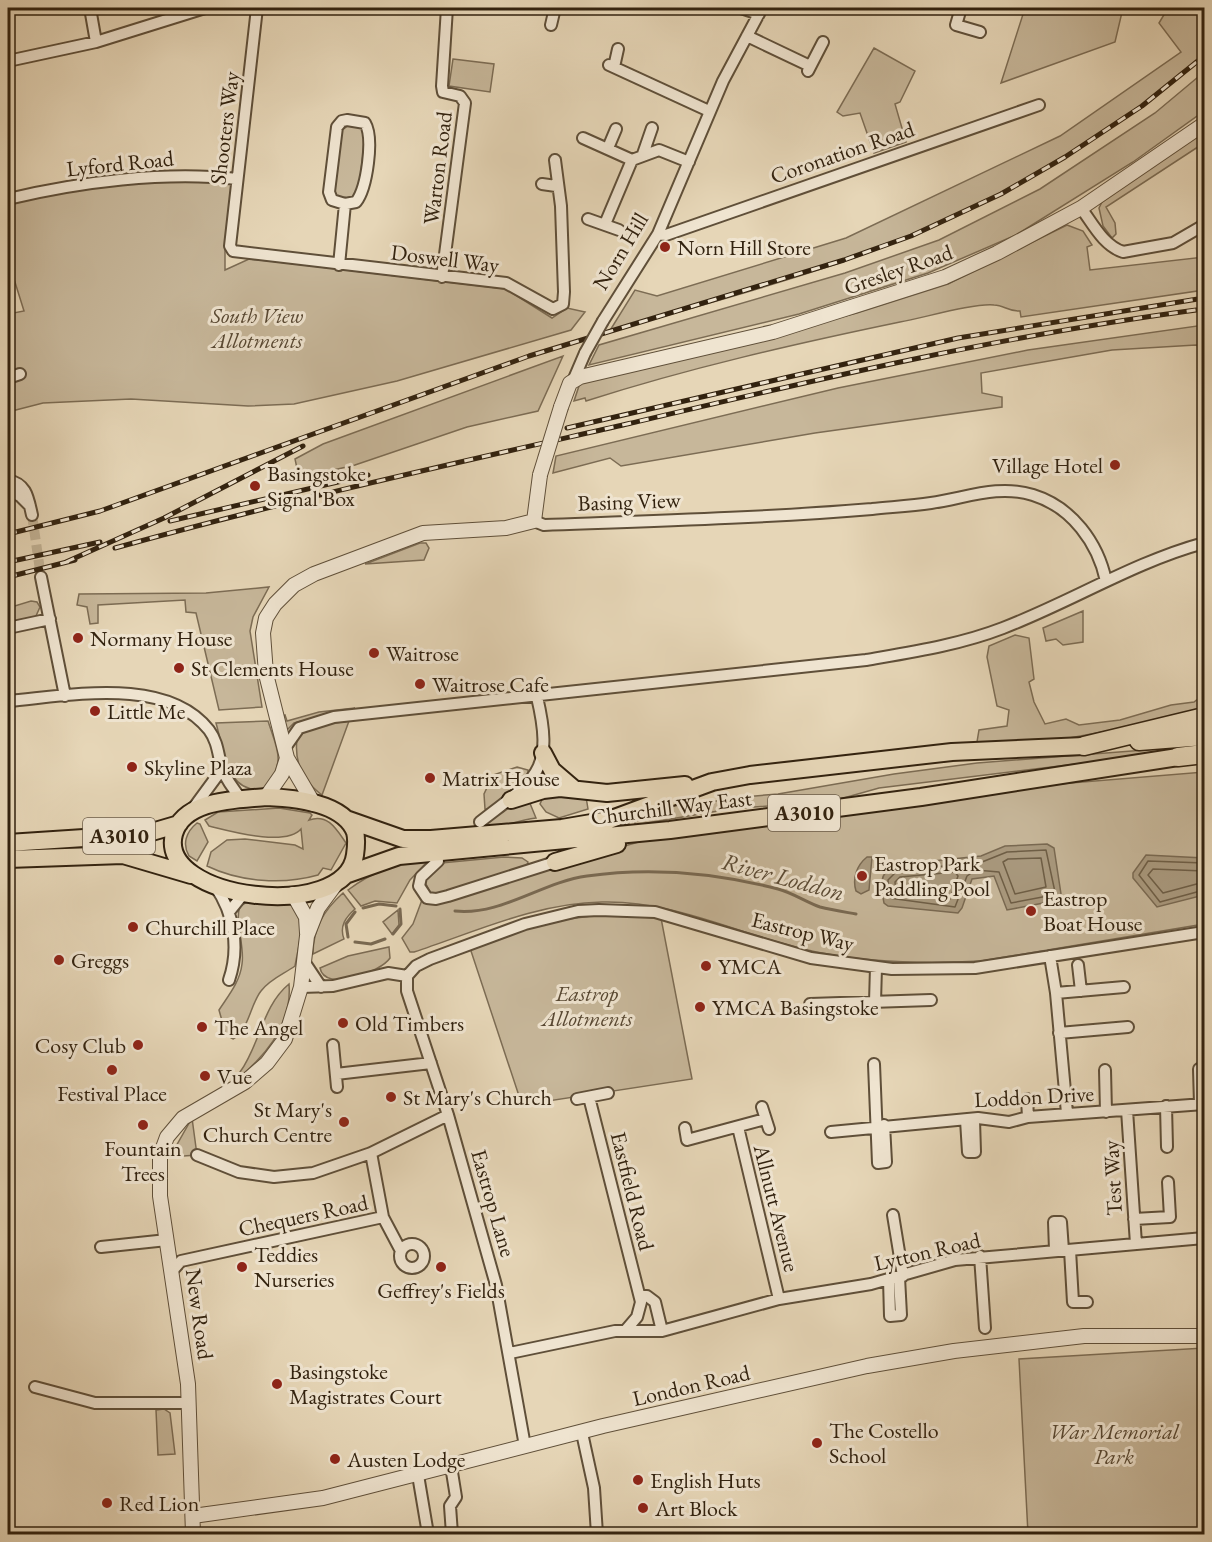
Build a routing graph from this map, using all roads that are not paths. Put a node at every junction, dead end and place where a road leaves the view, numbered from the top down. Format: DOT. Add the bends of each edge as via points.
graph roads {
  1 [pos="90,8"];
  2 [pos="205,8"];
  3 [pos="257,8"];
  4 [pos="447,8"];
  5 [pos="555,8"];
  6 [pos="741,8"];
  7 [pos="961,8"];
  8 [pos="761,11"];
  9 [pos="551,25"];
  10 [pos="980,32"];
  11 [pos="747,36"];
  12 [pos="96,42"];
  13 [pos="823,42"];
  14 [pos="618,49"];
  15 [pos="8,61"];
  16 [pos="1039,105"];
  17 [pos="709,111"];
  18 [pos="1204,123"];
  19 [pos="652,128"];
  20 [pos="616,129"];
  21 [pos="583,138"];
  22 [pos="608,148"];
  23 [pos="643,154"];
  24 [pos="555,160"];
  25 [pos="632,160"];
  26 [pos="689,162"];
  27 [pos="237,179"];
  28 [pos="542,184"];
  29 [pos="556,186"];
  30 [pos="8,199"];
  31 [pos="345,204"];
  32 [pos="1081,208"];
  33 [pos="588,219"];
  34 [pos="605,224"];
  35 [pos="1204,225"];
  36 [pos="619,230"];
  37 [pos="658,234"];
  38 [pos="233,251"];
  39 [pos="339,265"];
  40 [pos="442,277"];
  41 [pos="20,374"];
  42 [pos="8,378"];
  43 [pos="573,381"];
  44 [pos="8,480"];
  45 [pos="8,490"];
  46 [pos="534,521"];
  47 [pos="1204,543"];
  48 [pos="40,577"];
  49 [pos="1106,581"];
  50 [pos="50,619"];
  51 [pos="8,628"];
  52 [pos="65,696"];
  53 [pos="537,697"];
  54 [pos="8,701"];
  55 [pos="1204,717"];
  56 [pos="1204,736"];
  57 [pos="1084,746"];
  58 [pos="286,753"];
  59 [pos="543,753"];
  60 [pos="1204,754"];
  61 [pos="1178,757"];
  62 [pos="1204,759"];
  63 [pos="221,766"];
  64 [pos="712,782"];
  65 [pos="573,788"];
  66 [pos="266,797"];
  67 [pos="242,800"];
  68 [pos="511,800"];
  69 [pos="315,804"];
  70 [pos="191,811"];
  71 [pos="346,819"];
  72 [pos="480,822"];
  73 [pos="179,824"];
  74 [pos="670,830"];
  75 [pos="8,843"];
  76 [pos="8,859"];
  77 [pos="438,861"];
  78 [pos="555,862"];
  79 [pos="191,875"];
  80 [pos="341,879"];
  81 [pos="215,886"];
  82 [pos="245,892"];
  83 [pos="293,894"];
  84 [pos="229,912"];
  85 [pos="1204,932"];
  86 [pos="307,936"];
  87 [pos="1050,956"];
  88 [pos="303,960"];
  89 [pos="1078,965"];
  90 [pos="876,967"];
  91 [pos="406,976"];
  92 [pos="229,980"];
  93 [pos="302,987"];
  94 [pos="321,987"];
  95 [pos="1124,987"];
  96 [pos="1081,991"];
  97 [pos="1056,993"];
  98 [pos="931,1000"];
  99 [pos="875,1002"];
  100 [pos="810,1004"];
  101 [pos="1128,1027"];
  102 [pos="1059,1033"];
  103 [pos="333,1046"];
  104 [pos="431,1062"];
  105 [pos="874,1064"];
  106 [pos="1199,1069"];
  107 [pos="1105,1070"];
  108 [pos="336,1074"];
  109 [pos="337,1087"];
  110 [pos="608,1094"];
  111 [pos="589,1097"];
  112 [pos="577,1099"];
  113 [pos="1027,1099"];
  114 [pos="1202,1104"];
  115 [pos="1166,1106"];
  116 [pos="1127,1110"];
  117 [pos="1106,1112"];
  118 [pos="1067,1113"];
  119 [pos="448,1115"];
  120 [pos="1028,1117"];
  121 [pos="765,1118"];
  122 [pos="880,1126"];
  123 [pos="738,1127"];
  124 [pos="684,1128"];
  125 [pos="831,1132"];
  126 [pos="1167,1147"];
  127 [pos="371,1153"];
  128 [pos="197,1155"];
  129 [pos="1168,1182"];
  130 [pos="893,1215"];
  131 [pos="383,1217"];
  132 [pos="1134,1219"];
  133 [pos="1204,1238"];
  134 [pos="167,1240"];
  135 [pos="1136,1244"];
  136 [pos="101,1247"];
  137 [pos="1063,1250"];
  138 [pos="401,1251"];
  139 [pos="980,1256"];
  140 [pos="172,1271"];
  141 [pos="897,1277"];
  142 [pos="640,1296"];
  143 [pos="780,1299"];
  144 [pos="1088,1302"];
  145 [pos="985,1329"];
  146 [pos="662,1331"];
  147 [pos="625,1332"];
  148 [pos="1204,1336"];
  149 [pos="510,1353"];
  150 [pos="34,1387"];
  151 [pos="188,1403"];
  152 [pos="582,1433"];
  153 [pos="525,1446"];
  154 [pos="451,1466"];
  155 [pos="418,1474"];
  156 [pos="193,1516"];
  157 [pos="193,1534"];
  158 [pos="428,1534"];
  159 [pos="452,1534"];
  160 [pos="597,1534"];
  1 -- 12 [label="street"];
  2 -- 12 [label="street"];
  3 -- 27 [label="street, Shooters Way"];
  4 -- 40 [label="street, Warton Road" via="443,92 460,96 465,103"];
  5 -- 9 [label="street"];
  6 -- 8 [label="street"];
  7 -- 10 [label="street" via="956,25"];
  8 -- 11 [label="street, Norn Hill"];
  11 -- 13 [label="street" via="809,68"];
  11 -- 17 [label="street, Norn Hill"];
  12 -- 15 [label="street"];
  14 -- 17 [label="street" via="611,66"];
  16 -- 37 [label="street, Coronation Road" via="666,235"];
  17 -- 26 [label="street, Norn Hill"];
  18 -- 32 [label="street, Gresley Road"];
  19 -- 23 [label="street"];
  20 -- 22 [label="street"];
  21 -- 22 [label="street"];
  22 -- 25 [label="street"];
  23 -- 25 [label="street"];
  23 -- 26 [label="street" via="666,150"];
  24 -- 29 [label="street, Doswell Way"];
  25 -- 34 [label="street"];
  26 -- 37 [label="street, Norn Hill"];
  27 -- 30 [label="street, Lyford Road" via="165,177 43,190"];
  27 -- 38 [label="street, Shooters Way" via="230,246"];
  28 -- 29 [label="street"];
  29 -- 40 [label="street, Doswell Way" via="561,206 561,306 550,309 506,283"];
  31 -- 31 [label="street" via="356,202 363,194 371,132 365,123 347,120 337,127 329,192 332,200"];
  31 -- 39 [label="street"];
  32 -- 35 [label="street" via="1102,238 1123,252 1173,243"];
  32 -- 43 [label="street, Gresley Road" via="997,253 918,287 774,332"];
  33 -- 34 [label="street"];
  34 -- 36 [label="street"];
  37 -- 43 [label="street, Norn Hill, bridge" via="585,352"];
  38 -- 39 [label="street, Doswell Way"];
  39 -- 40 [label="street, Doswell Way"];
  41 -- 42 [label="street"];
  43 -- 46 [label="street, Norn Hill, bridge" via="540,475"];
  44 -- 45 [label="street" via="25,489 31,511 20,496"];
  46 -- 49 [label="street, Basing View" via="556,524 826,512 932,503 1004,490 1047,500 1071,516 1092,542"];
  46 -- 58 [label="street, Basing View" via="506,528 423,532 314,574 283,594 266,618 262,641 266,674"];
  47 -- 49 [label="street"];
  48 -- 50 [label="street"];
  49 -- 53 [label="street" via="1002,628 935,648 866,660"];
  50 -- 51 [label="street"];
  50 -- 52 [label="street"];
  52 -- 54 [label="street"];
  52 -- 63 [label="street" via="132,694 175,705 208,729 217,744"];
  53 -- 58 [label="street" via="315,721 299,728"];
  53 -- 59 [label="street"];
  55 -- 57 [label="highway"];
  56 -- 57 [label="highway"];
  57 -- 64 [label="main road, Churchill Way East / A3010" via="863,760"];
  58 -- 66 [label="street" via="282,774"];
  58 -- 69 [label="street, Basing View"];
  59 -- 65 [label="main road" via="552,770"];
  59 -- 68 [label="street" via="536,775"];
  60 -- 61 [label="highway"];
  61 -- 62 [label="highway"];
  61 -- 74 [label="main road, Churchill Way East / A3010"];
  63 -- 67 [label="street"];
  63 -- 70 [label="street" via="218,776"];
  64 -- 65 [label="main road" via="608,793"];
  64 -- 71 [label="main road, Churchill Way East / A3010" via="609,820 562,828 403,839"];
  65 -- 68 [label="main road" via="543,790"];
  66 -- 67 [label="main road, Churchill Way East"];
  66 -- 69 [label="main road, Churchill Way East"];
  67 -- 70 [label="main road, Churchill Way East"];
  68 -- 72 [label="street"];
  69 -- 71 [label="main road, Churchill Way East"];
  70 -- 73 [label="main road"];
  71 -- 80 [label="main road" via="355,832 357,845 355,859"];
  73 -- 75 [label="main road, A3010" via="145,834"];
  73 -- 79 [label="main road" via="173,843 177,857"];
  74 -- 78 [label="main road"];
  74 -- 80 [label="main road, Churchill Way East / A3010" via="399,856"];
  76 -- 79 [label="main road, A3010" via="123,855"];
  77 -- 78 [label="street" via="421,877 419,886 427,898 448,896"];
  79 -- 81 [label="main road, Churchill Way East"];
  80 -- 83 [label="main road, Churchill Way East" via="316,892"];
  80 -- 86 [label="street" via="318,908"];
  81 -- 82 [label="main road, Churchill Way East"];
  81 -- 84 [label="street"];
  82 -- 83 [label="main road, Churchill Way East"];
  82 -- 84 [label="street"];
  83 -- 86 [label="street" via="306,917"];
  84 -- 92 [label="street" via="236,950"];
  85 -- 87 [label="street, Eastrop Way"];
  86 -- 88 [label="street, New Road"];
  87 -- 90 [label="street, Eastrop Way" via="961,969"];
  87 -- 97 [label="street"];
  88 -- 93 [label="street, New Road"];
  88 -- 94 [label="street"];
  89 -- 96 [label="street"];
  90 -- 91 [label="street, Eastrop Way" via="812,958 677,916 620,910 578,911 525,924 421,963"];
  90 -- 99 [label="street"];
  91 -- 94 [label="street" via="388,973"];
  91 -- 104 [label="street, Eastrop Lane" via="405,984"];
  93 -- 94 [label="street"];
  93 -- 134 [label="street, New Road" via="285,1039 267,1063 240,1086 191,1113 167,1137 158,1162"];
  95 -- 96 [label="street"];
  96 -- 97 [label="street"];
  97 -- 102 [label="street"];
  98 -- 99 [label="street"];
  99 -- 100 [label="street"];
  101 -- 102 [label="street"];
  102 -- 118 [label="street"];
  103 -- 108 [label="street"];
  104 -- 108 [label="street"];
  104 -- 119 [label="street, Eastrop Lane"];
  105 -- 122 [label="street"];
  106 -- 114 [label="street"];
  107 -- 117 [label="street"];
  108 -- 109 [label="street"];
  110 -- 111 [label="street"];
  111 -- 112 [label="street"];
  111 -- 142 [label="street, Eastfield Road"];
  113 -- 120 [label="street"];
  114 -- 115 [label="street, Loddon Drive"];
  115 -- 116 [label="street, Loddon Drive"];
  115 -- 126 [label="street"];
  116 -- 117 [label="street, Loddon Drive"];
  116 -- 132 [label="street, Test Way"];
  117 -- 118 [label="street, Loddon Drive"];
  118 -- 120 [label="street, Loddon Drive"];
  119 -- 127 [label="street"];
  119 -- 149 [label="street, Eastrop Lane" via="496,1285"];
  120 -- 122 [label="street, Loddon Drive" via="1009,1122 970,1120"];
  121 -- 123 [label="street, Allnutt Avenue"];
  122 -- 125 [label="street, Loddon Drive"];
  123 -- 124 [label="street, Allnutt Avenue" via="687,1140"];
  123 -- 143 [label="street, Allnutt Avenue"];
  127 -- 128 [label="street" via="313,1173 274,1177 239,1172"];
  127 -- 131 [label="street, Chequers Road"];
  129 -- 132 [label="street" via="1170,1217"];
  130 -- 141 [label="street"];
  131 -- 138 [label="street"];
  131 -- 140 [label="street, Chequers Road" via="181,1261"];
  132 -- 135 [label="street, Test Way"];
  133 -- 135 [label="street, Lytton Road"];
  134 -- 136 [label="street"];
  134 -- 140 [label="street, New Road"];
  135 -- 137 [label="street, Lytton Road"];
  137 -- 139 [label="street, Lytton Road"];
  137 -- 144 [label="street" via="1073,1302"];
  139 -- 141 [label="street, Lytton Road"];
  139 -- 145 [label="street"];
  140 -- 151 [label="street, New Road" via="185,1351"];
  141 -- 143 [label="street, Lytton Road"];
  142 -- 146 [label="street, Eastfield Road" via="655,1302"];
  142 -- 147 [label="street" via="639,1313"];
  143 -- 146 [label="street, Lytton Road"];
  146 -- 147 [label="street"];
  147 -- 149 [label="street"];
  148 -- 152 [label="street, London Road" via="1084,1336 954,1351 867,1366"];
  149 -- 153 [label="street, Eastrop Lane"];
  150 -- 151 [label="street" via="94,1402"];
  151 -- 156 [label="street, New Road"];
  152 -- 153 [label="street, London Road"];
  152 -- 160 [label="street" via="594,1488"];
  153 -- 154 [label="street, London Road"];
  154 -- 155 [label="street, London Road"];
  154 -- 159 [label="street" via="456,1497 450,1506"];
  155 -- 156 [label="street, London Road" via="323,1498"];
  155 -- 158 [label="street"];
  156 -- 157 [label="street, New Road"];
}
